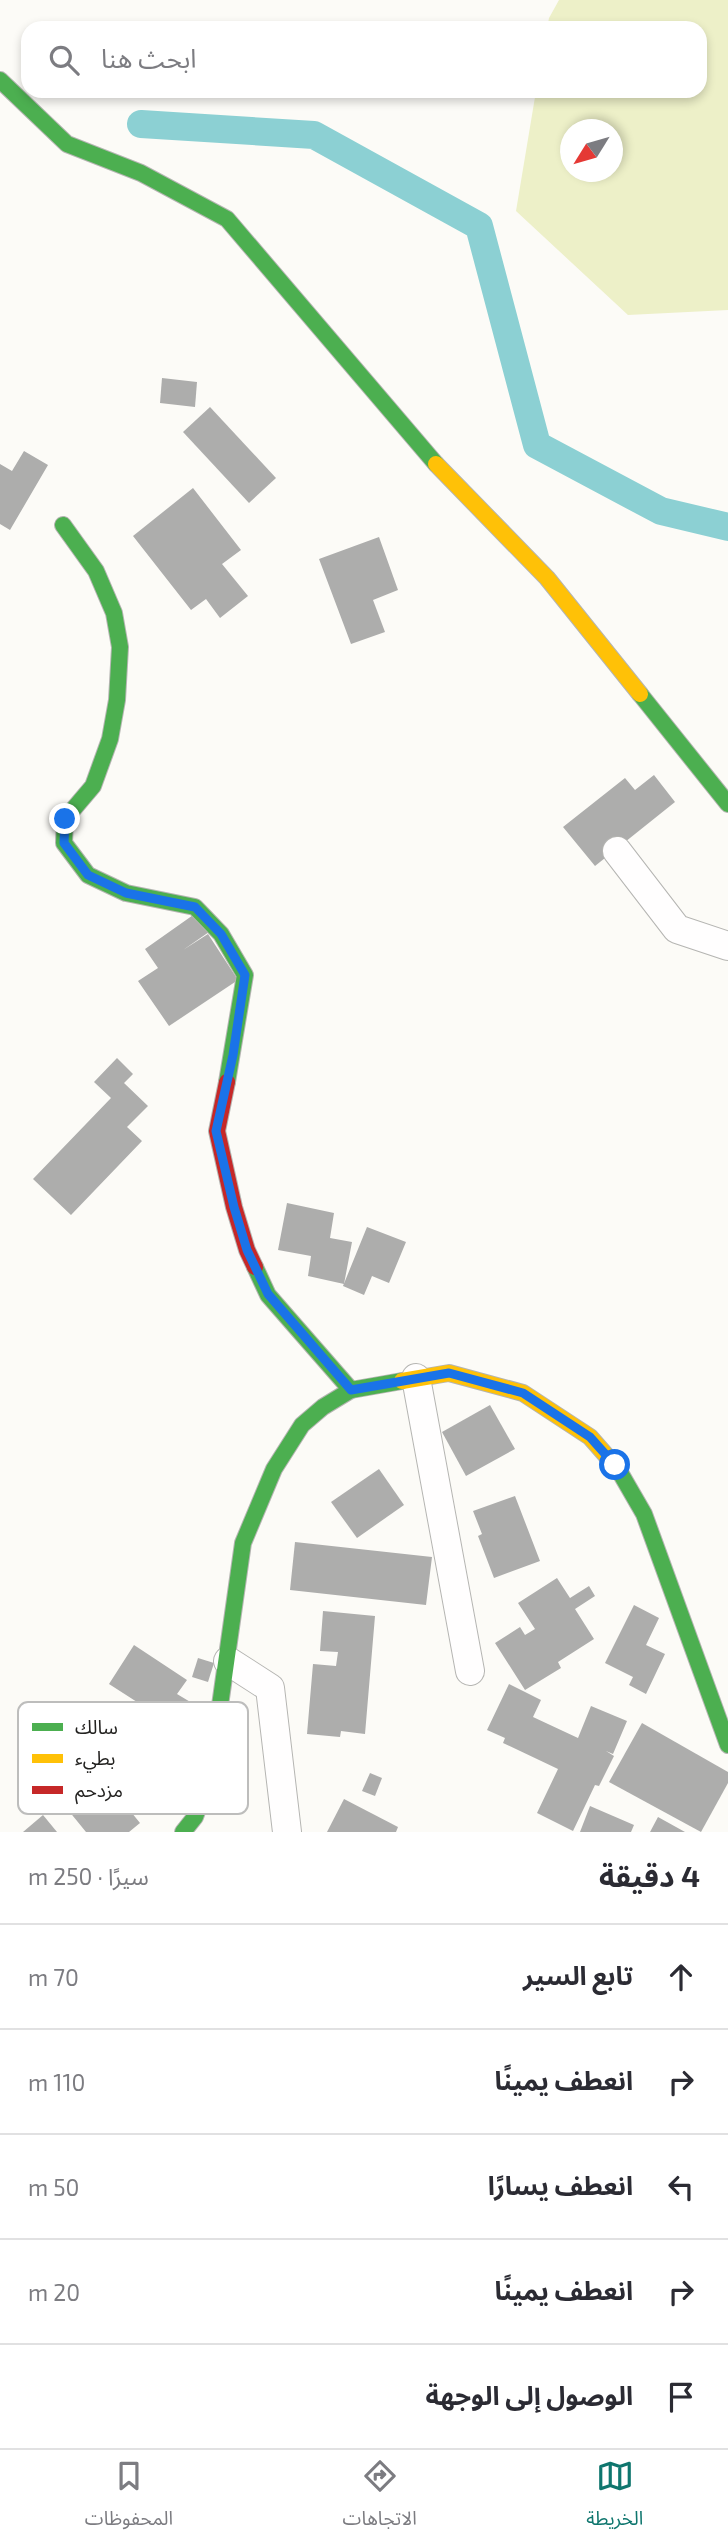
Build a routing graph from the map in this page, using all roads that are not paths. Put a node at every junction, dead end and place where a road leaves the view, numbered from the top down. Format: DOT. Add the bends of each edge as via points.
graph roads {
  1 [pos="0,80"];
  2 [pos="63,525"];
  3 [pos="728,803"];
  4 [pos="617,851"];
  5 [pos="728,946"];
  6 [pos="416,1378"];
  7 [pos="351,1390"];
  8 [pos="229,1661"];
  9 [pos="470,1671"];
  10 [pos="222,1702"];
  11 [pos="728,1745"];
  12 [pos="196,1814"];
  13 [pos="183,1832"];
  14 [pos="287,1832"];
  1 -- 3 [label="street" via="67,144 141,173 227,219 447,476 547,578"];
  2 -- 7 [label="street" via="96,571 114,614 120,647 110,739 93,786 65,819 64,843 88,875 126,893 195,907 221,934 245,975 216,1131 234,1207 247,1250 268,1294"];
  4 -- 5 [label="street" via="677,929"];
  6 -- 7 [label="street"];
  6 -- 9 [label="street"];
  6 -- 11 [label="street" via="449,1373 523,1393 590,1437 615,1465 643,1514"];
  7 -- 8 [label="street" via="302,1425 274,1469 243,1543"];
  8 -- 10 [label="street"];
  8 -- 14 [label="street" via="270,1688"];
  12 -- 13 [label="street"];
}
